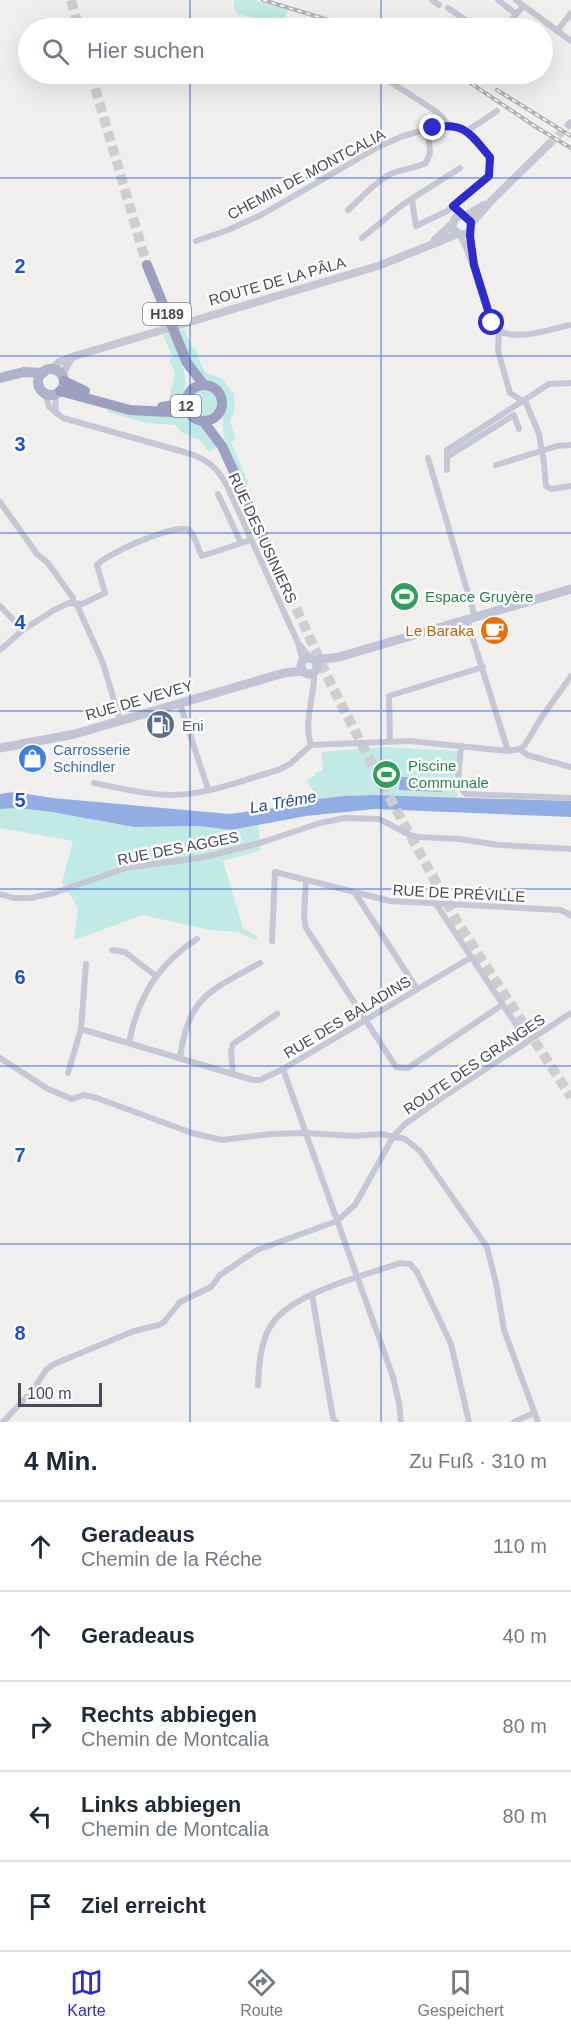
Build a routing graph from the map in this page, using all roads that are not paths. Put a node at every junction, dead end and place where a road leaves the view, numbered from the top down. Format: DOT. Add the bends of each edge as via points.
graph roads {
  1 [pos="432,0"];
  2 [pos="498,0"];
  3 [pos="516,0"];
  4 [pos="438,5"];
  5 [pos="523,6"];
  6 [pos="448,8"];
  7 [pos="571,13"];
  8 [pos="516,14"];
  9 [pos="462,18"];
  10 [pos="513,18"];
  11 [pos="539,18"];
  12 [pos="553,28"];
  13 [pos="557,31"];
  14 [pos="571,41"];
  15 [pos="394,84"];
  16 [pos="497,111"];
  17 [pos="448,124"];
  18 [pos="428,130"];
  19 [pos="467,131"];
  20 [pos="549,144"];
  21 [pos="460,168"];
  22 [pos="412,200"];
  23 [pos="492,200"];
  24 [pos="453,206"];
  25 [pos="348,210"];
  26 [pos="447,211"];
  27 [pos="464,216"];
  28 [pos="453,223"];
  29 [pos="471,227"];
  30 [pos="458,234"];
  31 [pos="362,238"];
  32 [pos="196,241"];
  33 [pos="421,249"];
  34 [pos="147,265"];
  35 [pos="474,265"];
  36 [pos="571,325"];
  37 [pos="499,331"];
  38 [pos="187,363"];
  39 [pos="6,377"];
  40 [pos="53,382"];
  41 [pos="571,383"];
  42 [pos="204,385"];
  43 [pos="189,395"];
  44 [pos="522,400"];
  45 [pos="56,413"];
  46 [pos="189,413"];
  47 [pos="508,414"];
  48 [pos="216,416"];
  49 [pos="203,421"];
  50 [pos="519,429"];
  51 [pos="571,445"];
  52 [pos="222,446"];
  53 [pos="542,450"];
  54 [pos="428,458"];
  55 [pos="496,465"];
  56 [pos="447,470"];
  57 [pos="571,486"];
  58 [pos="218,494"];
  59 [pos="0,502"];
  60 [pos="251,540"];
  61 [pos="265,540"];
  62 [pos="241,543"];
  63 [pos="571,589"];
  64 [pos="75,604"];
  65 [pos="0,606"];
  66 [pos="471,619"];
  67 [pos="23,630"];
  68 [pos="0,650"];
  69 [pos="309,665"];
  70 [pos="483,667"];
  71 [pos="571,676"];
  72 [pos="180,704"];
  73 [pos="120,721"];
  74 [pos="390,740"];
  75 [pos="311,745"];
  76 [pos="461,746"];
  77 [pos="0,748"];
  78 [pos="520,749"];
  79 [pos="508,751"];
  80 [pos="571,767"];
  81 [pos="94,783"];
  82 [pos="208,789"];
  83 [pos="571,798"];
  84 [pos="571,849"];
  85 [pos="306,880"];
  86 [pos="355,893"];
  87 [pos="0,894"];
  88 [pos="436,904"];
  89 [pos="571,916"];
  90 [pos="197,939"];
  91 [pos="272,940"];
  92 [pos="112,950"];
  93 [pos="470,958"];
  94 [pos="260,963"];
  95 [pos="86,964"];
  96 [pos="156,976"];
  97 [pos="417,989"];
  98 [pos="502,1005"];
  99 [pos="571,1013"];
  100 [pos="277,1014"];
  101 [pos="365,1020"];
  102 [pos="81,1029"];
  103 [pos="527,1041"];
  104 [pos="129,1043"];
  105 [pos="0,1058"];
  106 [pos="180,1058"];
  107 [pos="283,1069"];
  108 [pos="68,1072"];
  109 [pos="233,1074"];
  110 [pos="305,1133"];
  111 [pos="393,1137"];
  112 [pos="337,1221"];
  113 [pos="357,1278"];
  114 [pos="312,1294"];
  115 [pos="258,1385"];
  116 [pos="534,1413"];
  117 [pos="401,1421"];
  118 [pos="3,1422"];
  119 [pos="336,1422"];
  120 [pos="469,1422"];
  121 [pos="514,1422"];
  122 [pos="538,1422"];
  1 -- 4 [label="street"];
  2 -- 8 [label="street"];
  3 -- 5 [label="street"];
  5 -- 8 [label="street"];
  5 -- 11 [label="street"];
  6 -- 9 [label="street"];
  7 -- 13 [label="street"];
  8 -- 10 [label="street"];
  12 -- 13 [label="street"];
  13 -- 14 [label="street"];
  15 -- 17 [label="street" via="438,112"];
  16 -- 19 [label="street"];
  17 -- 18 [label="street, CHEMIN DE MONTCALIA"];
  17 -- 19 [label="street"];
  18 -- 25 [label="street" via="430,153 426,163 395,173"];
  18 -- 32 [label="street, CHEMIN DE MONTCALIA" via="380,146 261,215"];
  19 -- 24 [label="street" via="490,157 489,176"];
  20 -- 23 [label="street"];
  21 -- 22 [label="street"];
  22 -- 26 [label="street" via="416,226"];
  22 -- 31 [label="street"];
  23 -- 27 [label="street"];
  23 -- 29 [label="street"];
  24 -- 26 [label="street"];
  24 -- 27 [label="street"];
  26 -- 28 [label="street"];
  27 -- 28 [label="street" via="456,217"];
  27 -- 29 [label="street"];
  28 -- 30 [label="street"];
  28 -- 33 [label="street, ROUTE DE LA PÂLA"];
  29 -- 30 [label="street" via="465,234"];
  29 -- 35 [label="street"];
  30 -- 33 [label="street, ROUTE DE LA PÂLA"];
  30 -- 35 [label="street"];
  33 -- 40 [label="street, ROUTE DE LA PÂLA" via="378,266 71,358"];
  34 -- 38 [label="highway, H189"];
  35 -- 37 [label="street" via="492,323"];
  36 -- 37 [label="street" via="516,336"];
  37 -- 44 [label="street" via="498,351 510,393"];
  38 -- 42 [label="highway, H189"];
  38 -- 43 [label="highway, H189"];
  39 -- 40 [label="main road, 12"];
  40 -- 43 [label="highway, 12" via="139,406 170,406"];
  40 -- 45 [label="street"];
  40 -- 45 [label="street" via="49,407"];
  40 -- 46 [label="highway, 12" via="76,394 130,410"];
  41 -- 44 [label="street" via="549,384"];
  42 -- 43 [label="highway, 12"];
  42 -- 48 [label="highway, 12" via="215,389 221,398"];
  43 -- 46 [label="highway, 12"];
  44 -- 47 [label="street"];
  44 -- 53 [label="street"];
  45 -- 60 [label="street, RUE DES USINIERS" via="73,422 208,461 223,479"];
  46 -- 49 [label="highway, 12"];
  47 -- 50 [label="street" via="514,415"];
  47 -- 56 [label="street" via="447,450"];
  48 -- 49 [label="highway, 12"];
  48 -- 52 [label="highway"];
  49 -- 52 [label="highway"];
  51 -- 53 [label="street"];
  52 -- 61 [label="highway"];
  53 -- 55 [label="street"];
  53 -- 57 [label="street" via="548,488"];
  54 -- 66 [label="street"];
  58 -- 62 [label="street"];
  59 -- 64 [label="street"];
  60 -- 62 [label="street"];
  60 -- 69 [label="street, RUE DES USINIERS"];
  62 -- 64 [label="street" via="202,556 188,530 158,535 100,561 97,571 105,593"];
  63 -- 66 [label="main road, RUE DE VEVEY"];
  64 -- 67 [label="street" via="54,610"];
  64 -- 73 [label="street" via="103,663"];
  65 -- 67 [label="street"];
  66 -- 69 [label="main road, RUE DE VEVEY"];
  66 -- 70 [label="street"];
  67 -- 68 [label="street"];
  69 -- 72 [label="main road, RUE DE VEVEY"];
  69 -- 75 [label="street"];
  70 -- 74 [label="street" via="389,696"];
  70 -- 79 [label="street"];
  71 -- 78 [label="street"];
  72 -- 73 [label="main road, RUE DE VEVEY"];
  72 -- 82 [label="street"];
  73 -- 77 [label="main road, RUE DE VEVEY"];
  74 -- 75 [label="street"];
  74 -- 76 [label="street"];
  75 -- 82 [label="street" via="278,770"];
  76 -- 79 [label="street"];
  76 -- 83 [label="street" via="459,783 466,794"];
  78 -- 79 [label="street"];
  78 -- 80 [label="street" via="527,755"];
  81 -- 82 [label="street" via="170,795"];
  84 -- 87 [label="street, RUE DES AGGES" via="418,837 379,819 345,818 205,857 126,868 54,893 13,898"];
  85 -- 86 [label="street, RUE DE PRÉVILLE"];
  85 -- 91 [label="street, RUE DE PRÉVILLE" via="275,872"];
  85 -- 101 [label="street" via="306,927"];
  86 -- 88 [label="street, RUE DE PRÉVILLE" via="390,901"];
  86 -- 97 [label="street"];
  88 -- 89 [label="street, RUE DE PRÉVILLE" via="560,910"];
  88 -- 93 [label="street"];
  90 -- 96 [label="street"];
  92 -- 96 [label="street" via="125,952"];
  93 -- 97 [label="street, RUE DES BALADINS"];
  93 -- 98 [label="street"];
  94 -- 106 [label="street" via="200,1002 184,1030"];
  95 -- 102 [label="street"];
  96 -- 104 [label="street" via="144,994"];
  97 -- 101 [label="street, RUE DES BALADINS"];
  98 -- 101 [label="street" via="408,1068 396,1067"];
  98 -- 103 [label="street"];
  99 -- 103 [label="street, ROUTE DES GRANGES"];
  100 -- 109 [label="street" via="233,1044"];
  101 -- 107 [label="street, RUE DES BALADINS"];
  102 -- 104 [label="street"];
  102 -- 108 [label="street"];
  103 -- 111 [label="street, ROUTE DES GRANGES" via="420,1113"];
  104 -- 106 [label="street"];
  105 -- 110 [label="street" via="48,1089 72,1099 84,1095 97,1098 192,1133 222,1140"];
  106 -- 109 [label="street"];
  107 -- 109 [label="street" via="260,1080"];
  107 -- 110 [label="street, RUE DES BALADINS"];
  110 -- 111 [label="street"];
  110 -- 112 [label="street, RUE DES BALADINS"];
  111 -- 112 [label="street, ROUTE DES GRANGES" via="355,1205"];
  111 -- 116 [label="street" via="405,1139 420,1150 487,1247 504,1330"];
  112 -- 113 [label="street, RUE DES BALADINS"];
  112 -- 118 [label="street" via="249,1255 220,1275 211,1287 180,1302 159,1325 134,1331 54,1365"];
  113 -- 114 [label="street"];
  113 -- 117 [label="street, RUE DES BALADINS" via="393,1377"];
  113 -- 120 [label="street" via="400,1263 410,1264 417,1272 451,1344"];
  114 -- 115 [label="street" via="294,1302 270,1326 260,1358"];
  114 -- 119 [label="street"];
  116 -- 121 [label="street"];
  116 -- 122 [label="street"];
}
